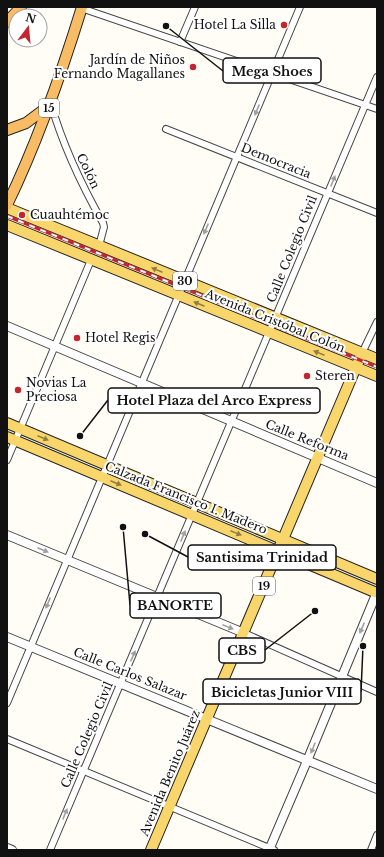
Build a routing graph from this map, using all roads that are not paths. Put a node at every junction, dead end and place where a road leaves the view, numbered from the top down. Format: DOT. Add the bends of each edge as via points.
graph roads {
  1 [pos="21,7"];
  2 [pos="82,7"];
  3 [pos="195,7"];
  4 [pos="300,7"];
  5 [pos="7,22"];
  6 [pos="180,42"];
  7 [pos="272,74"];
  8 [pos="377,77"];
  9 [pos="51,104"];
  10 [pos="364,104"];
  11 [pos="377,109"];
  12 [pos="166,129"];
  13 [pos="7,130"];
  14 [pos="237,157"];
  15 [pos="327,194"];
  16 [pos="7,205"];
  17 [pos="7,208"];
  18 [pos="377,213"];
  19 [pos="7,225"];
  20 [pos="99,246"];
  21 [pos="91,260"];
  22 [pos="185,281"];
  23 [pos="178,296"];
  24 [pos="276,318"];
  25 [pos="377,322"];
  26 [pos="7,326"];
  27 [pos="270,334"];
  28 [pos="56,347"];
  29 [pos="362,353"];
  30 [pos="377,359"];
  31 [pos="356,368"];
  32 [pos="377,376"];
  33 [pos="142,384"];
  34 [pos="230,422"];
  35 [pos="7,423"];
  36 [pos="20,429"];
  37 [pos="11,439"];
  38 [pos="318,457"];
  39 [pos="7,460"];
  40 [pos="106,464"];
  41 [pos="102,477"];
  42 [pos="377,483"];
  43 [pos="197,503"];
  44 [pos="192,516"];
  45 [pos="7,535"];
  46 [pos="285,539"];
  47 [pos="279,551"];
  48 [pos="66,560"];
  49 [pos="377,579"];
  50 [pos="377,593"];
  51 [pos="157,598"];
  52 [pos="244,633"];
  53 [pos="7,637"];
  54 [pos="31,647"];
  55 [pos="342,677"];
  56 [pos="121,684"];
  57 [pos="377,692"];
  58 [pos="7,703"];
  59 [pos="207,718"];
  60 [pos="7,739"];
  61 [pos="307,761"];
  62 [pos="82,771"];
  63 [pos="377,790"];
  64 [pos="170,807"];
  65 [pos="377,835"];
  66 [pos="7,848"];
  67 [pos="271,849"];
  68 [pos="12,850"];
  69 [pos="50,850"];
  70 [pos="151,850"];
  71 [pos="371,850"];
  1 -- 5 [label="highway"];
  2 -- 6 [label="street"];
  2 -- 9 [label="highway, 15"];
  3 -- 6 [label="street"];
  4 -- 7 [label="street"];
  6 -- 7 [label="street"];
  7 -- 10 [label="street"];
  7 -- 14 [label="street, one-way"];
  8 -- 10 [label="street, Calle Colegio Civil"];
  9 -- 13 [label="highway" via="26,123"];
  9 -- 16 [label="highway, 15"];
  9 -- 20 [label="street, Colón" via="69,157 103,223"];
  10 -- 11 [label="street"];
  15 -- 10 [label="street, Calle Colegio Civil, one-way"];
  12 -- 14 [label="street, Democracia"];
  14 -- 15 [label="street, Democracia"];
  14 -- 22 [label="street, one-way"];
  15 -- 18 [label="street, Democracia"];
  15 -- 24 [label="street, Calle Colegio Civil"];
  17 -- 20 [label="main road, Avenida Cristóbal Colón / 30"];
  19 -- 21 [label="main road, Avenida Cristóbal Colón / 30"];
  22 -- 20 [label="main road, Avenida Cristóbal Colón / 30, one-way"];
  21 -- 23 [label="main road, Avenida Cristóbal Colón / 30"];
  21 -- 28 [label="street"];
  22 -- 23 [label="street"];
  22 -- 24 [label="main road, Avenida Cristóbal Colón / 30"];
  27 -- 23 [label="main road, Avenida Cristóbal Colón / 30, one-way"];
  23 -- 33 [label="street"];
  24 -- 27 [label="street, Calle Colegio Civil"];
  24 -- 29 [label="main road, Avenida Cristóbal Colón / 30"];
  25 -- 29 [label="street, 19"];
  26 -- 28 [label="street, Calle Reforma"];
  31 -- 27 [label="main road, Avenida Cristóbal Colón / 30, one-way"];
  27 -- 34 [label="street, Calle Colegio Civil"];
  28 -- 33 [label="street, Calle Reforma"];
  28 -- 36 [label="street"];
  29 -- 30 [label="main road, Avenida Cristóbal Colón / 30"];
  29 -- 31 [label="main road, Avenida Benito Juárez / 19"];
  31 -- 32 [label="main road, Avenida Cristóbal Colón / 30"];
  31 -- 38 [label="main road, Avenida Benito Juárez / 19"];
  33 -- 34 [label="street, Calle Reforma"];
  33 -- 40 [label="street"];
  34 -- 38 [label="street, Calle Reforma"];
  34 -- 43 [label="street, Calle Colegio Civil"];
  35 -- 36 [label="main road, Calzada Francisco I. Madero"];
  36 -- 37 [label="street"];
  36 -- 40 [label="main road, Calzada Francisco I. Madero, one-way"];
  37 -- 39 [label="street"];
  37 -- 41 [label="main road, Calzada Francisco I. Madero"];
  38 -- 42 [label="street, Calle Reforma"];
  38 -- 46 [label="main road, Avenida Benito Juárez / 19"];
  40 -- 41 [label="street"];
  40 -- 43 [label="main road, Calzada Francisco I. Madero"];
  41 -- 44 [label="main road, Calzada Francisco I. Madero, one-way"];
  41 -- 48 [label="street"];
  43 -- 44 [label="street, Calle Colegio Civil"];
  43 -- 46 [label="main road, Calzada Francisco I. Madero"];
  44 -- 47 [label="main road, Calzada Francisco I. Madero, one-way"];
  51 -- 44 [label="street, Calle Colegio Civil, one-way"];
  45 -- 48 [label="street, one-way"];
  46 -- 47 [label="main road, Avenida Benito Juárez / 19"];
  46 -- 49 [label="main road, Calzada Francisco I. Madero"];
  47 -- 50 [label="main road, Calzada Francisco I. Madero"];
  47 -- 52 [label="main road, Avenida Benito Juárez / 19"];
  48 -- 51 [label="street"];
  48 -- 54 [label="street, one-way"];
  50 -- 55 [label="street, one-way"];
  51 -- 52 [label="street, one-way"];
  56 -- 51 [label="street, Calle Colegio Civil, one-way"];
  52 -- 55 [label="street"];
  52 -- 59 [label="main road, Avenida Benito Juárez / 19"];
  53 -- 54 [label="street, Calle Carlos Salazar"];
  54 -- 56 [label="street, Calle Carlos Salazar"];
  54 -- 58 [label="street"];
  55 -- 57 [label="street"];
  55 -- 61 [label="street, one-way"];
  56 -- 59 [label="street, Calle Carlos Salazar"];
  56 -- 62 [label="street, Calle Colegio Civil"];
  59 -- 61 [label="street, Calle Carlos Salazar"];
  59 -- 64 [label="main road, Avenida Benito Juárez / 19"];
  60 -- 62 [label="street"];
  61 -- 63 [label="street, Calle Carlos Salazar"];
  61 -- 67 [label="street"];
  62 -- 64 [label="street"];
  69 -- 62 [label="street, Calle Colegio Civil, one-way"];
  64 -- 67 [label="street"];
  64 -- 70 [label="main road, Avenida Benito Juárez / 19"];
  65 -- 71 [label="street"];
  66 -- 68 [label="street"];
}
